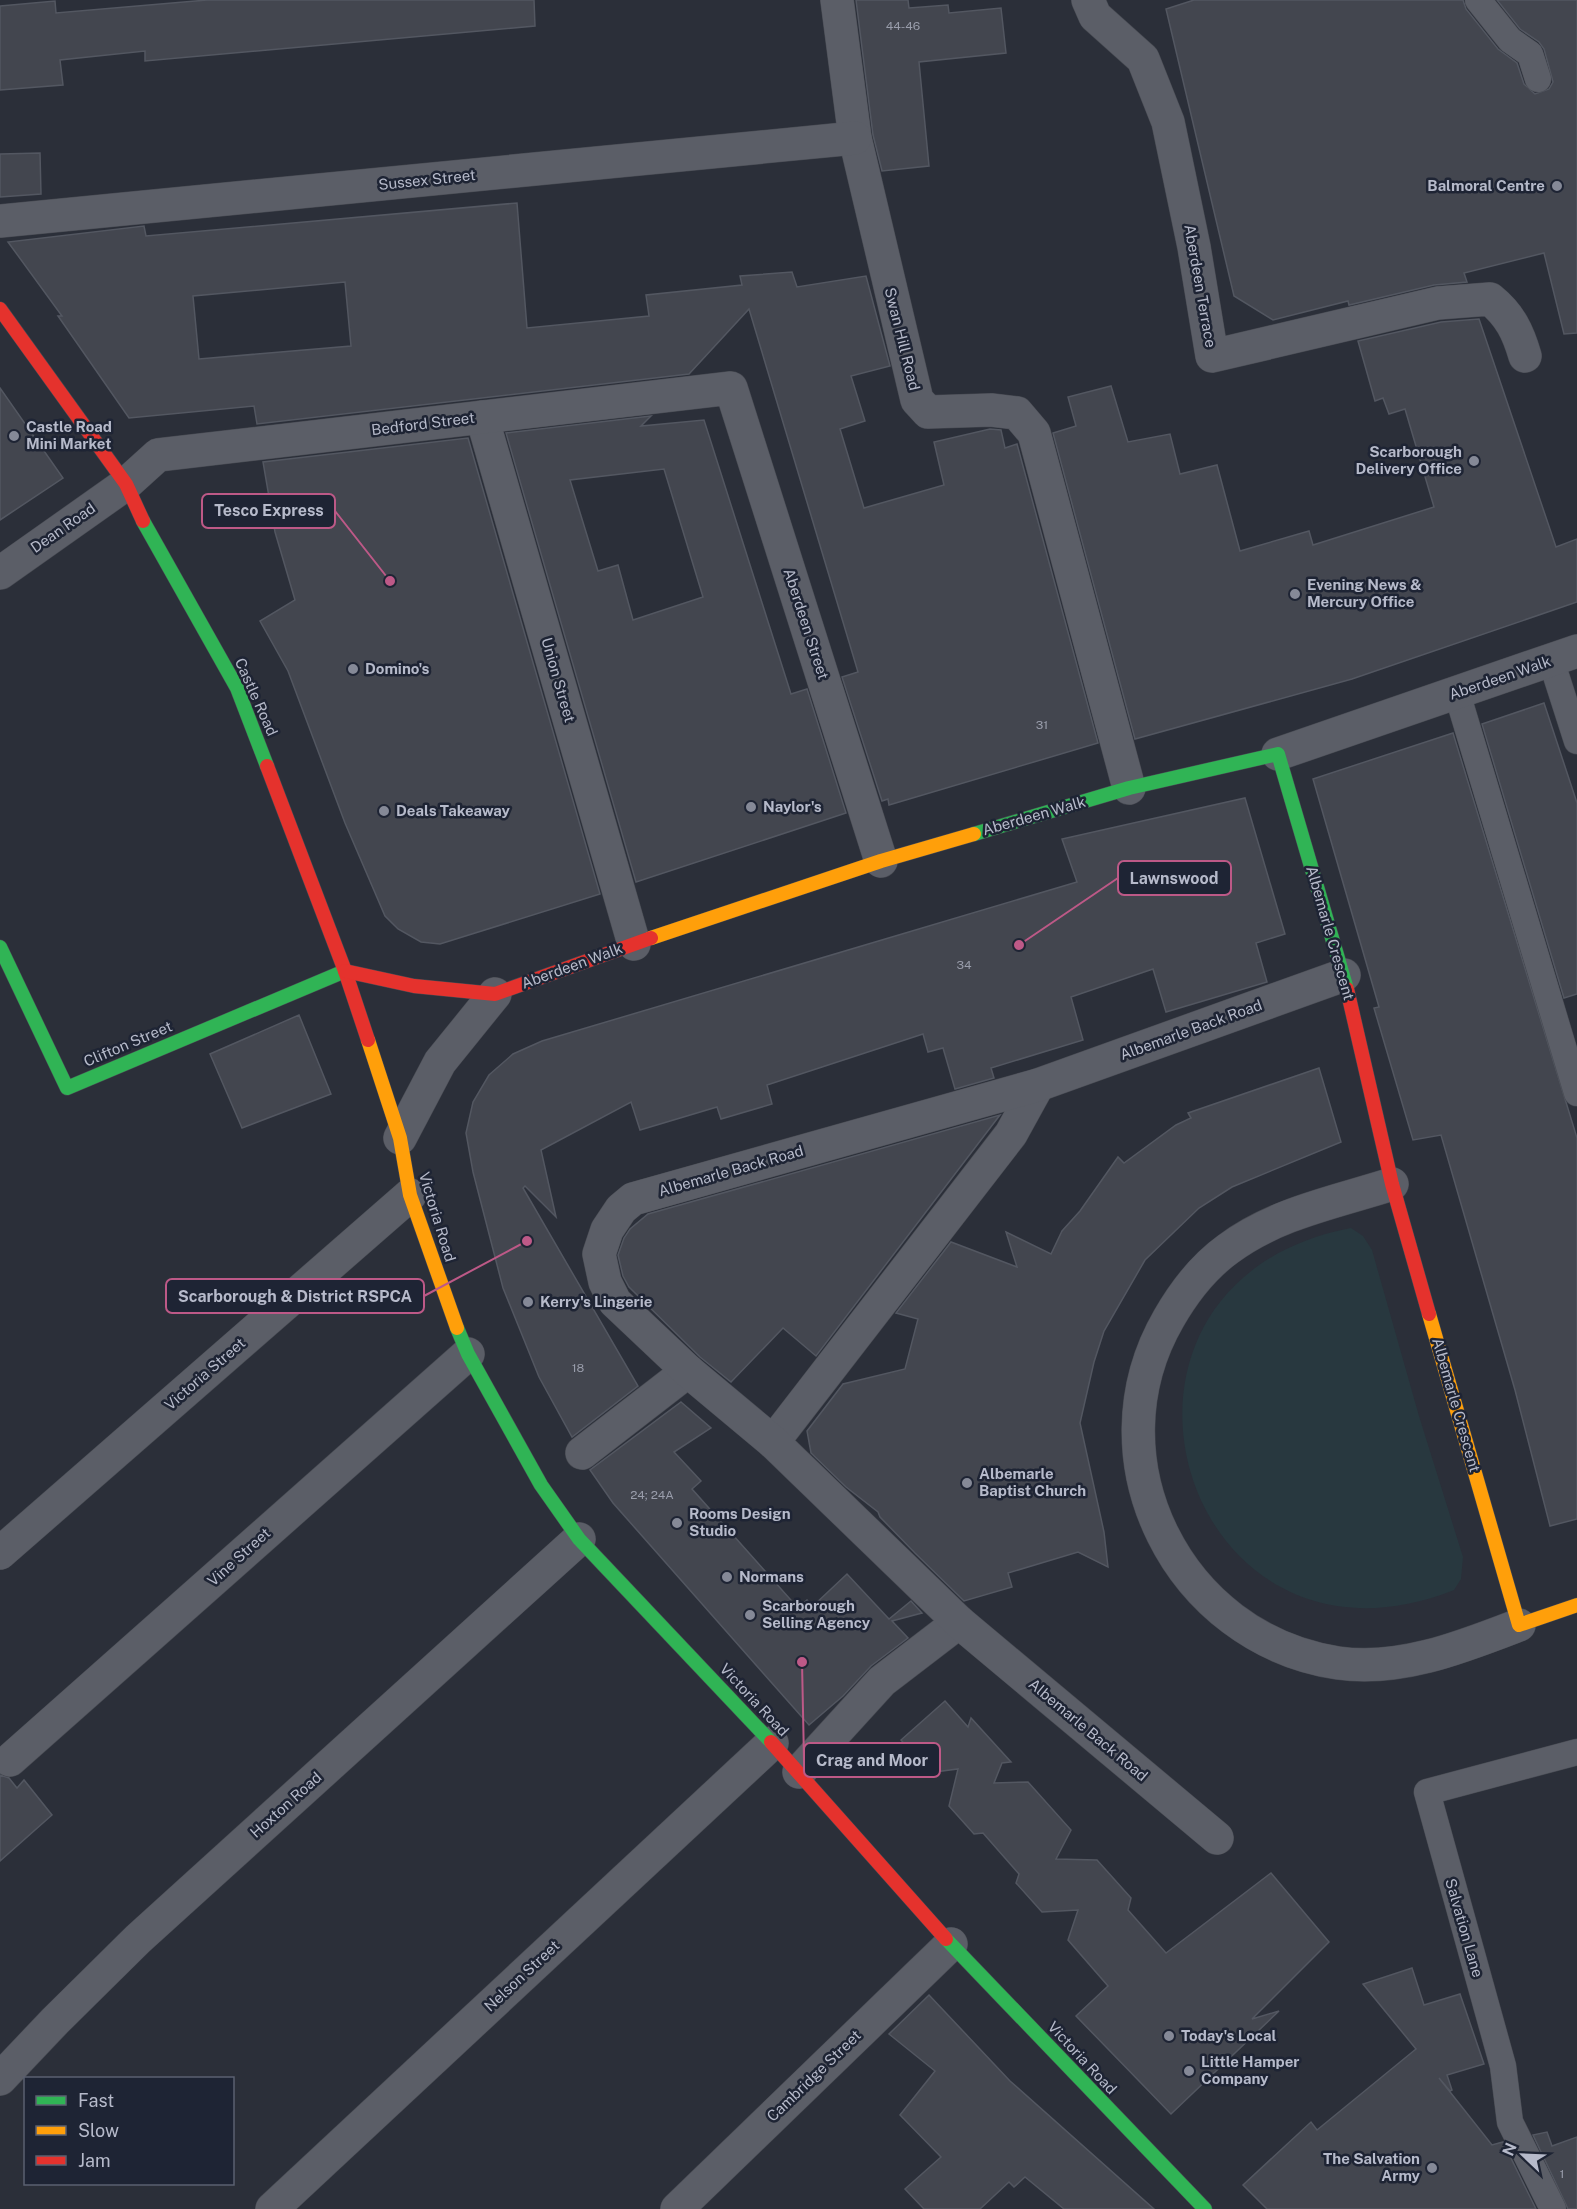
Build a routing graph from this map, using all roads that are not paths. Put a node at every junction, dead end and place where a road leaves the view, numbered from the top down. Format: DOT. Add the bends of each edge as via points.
graph roads {
  1 [pos="837,0"];
  2 [pos="1088,0"];
  3 [pos="1478,0"];
  4 [pos="1538,79"];
  5 [pos="855,138"];
  6 [pos="0,221"];
  7 [pos="0,309"];
  8 [pos="1525,356"];
  9 [pos="731,388"];
  10 [pos="482,417"];
  11 [pos="126,484"];
  12 [pos="0,573"];
  13 [pos="1564,656"];
  14 [pos="1457,693"];
  15 [pos="1577,741"];
  16 [pos="1278,754"];
  17 [pos="1129,788"];
  18 [pos="881,861"];
  19 [pos="634,944"];
  20 [pos="0,947"];
  21 [pos="345,971"];
  22 [pos="1344,975"];
  23 [pos="495,994"];
  24 [pos="1038,1085"];
  25 [pos="1577,1093"];
  26 [pos="400,1138"];
  27 [pos="1392,1184"];
  28 [pos="410,1195"];
  29 [pos="468,1354"];
  30 [pos="688,1371"];
  31 [pos="772,1442"];
  32 [pos="582,1453"];
  33 [pos="579,1539"];
  34 [pos="0,1553"];
  35 [pos="1577,1605"];
  36 [pos="959,1622"];
  37 [pos="1519,1625"];
  38 [pos="772,1743"];
  39 [pos="1577,1752"];
  40 [pos="10,1760"];
  41 [pos="799,1772"];
  42 [pos="1216,1838"];
  43 [pos="951,1944"];
  44 [pos="0,2079"];
  45 [pos="272,2209"];
  46 [pos="677,2209"];
  47 [pos="1205,2209"];
  48 [pos="1553,2209"];
  1 -- 5 [label="street, Swan Hill Road"];
  2 -- 8 [label="street, Aberdeen Terrace" via="1095,16 1143,59 1168,122 1212,356 1438,303 1490,299 1505,311"];
  3 -- 4 [label="lane" via="1510,40 1530,54"];
  5 -- 6 [label="street, Sussex Street"];
  5 -- 17 [label="street, Swan Hill Road" via="917,400 928,412 1017,413 1034,433"];
  7 -- 11 [label="street, Castle Road"];
  9 -- 10 [label="street, Bedford Street"];
  9 -- 18 [label="street, Aberdeen Street"];
  10 -- 11 [label="street, Bedford Street" via="158,455"];
  10 -- 19 [label="street, Union Street"];
  11 -- 12 [label="street, Dean Road"];
  11 -- 21 [label="street, Castle Road" via="147,530 237,688"];
  13 -- 14 [label="street, Aberdeen Walk"];
  13 -- 15 [label="lane"];
  14 -- 16 [label="street, Aberdeen Walk"];
  14 -- 25 [label="lane"];
  16 -- 17 [label="street, Aberdeen Walk"];
  16 -- 22 [label="street, Albemarle Crescent"];
  17 -- 18 [label="street, Aberdeen Walk"];
  18 -- 19 [label="street, Aberdeen Walk"];
  19 -- 23 [label="street, Aberdeen Walk"];
  20 -- 21 [label="street, Clifton Street" via="67,1088"];
  21 -- 23 [label="street, Aberdeen Walk" via="414,986"];
  21 -- 26 [label="street, Castle Road"];
  22 -- 24 [label="street, Albemarle Back Road"];
  22 -- 27 [label="street, Albemarle Crescent"];
  23 -- 26 [label="street" via="440,1062"];
  24 -- 30 [label="street, Albemarle Back Road" via="633,1199 607,1230 599,1254 605,1282 615,1302"];
  24 -- 31 [label="street" via="1011,1134"];
  26 -- 28 [label="street, Victoria Road"];
  27 -- 37 [label="street, Albemarle Crescent"];
  27 -- 37 [label="street" via="1284,1216 1254,1231 1201,1273 1180,1300 1162,1329 1141,1394 1138,1428 1143,1480 1153,1515 1168,1547 1212,1603 1270,1643 1292,1651 1338,1663 1409,1662"];
  28 -- 29 [label="street, Victoria Road"];
  28 -- 34 [label="street, Victoria Street"];
  29 -- 33 [label="street, Victoria Road" via="541,1485"];
  29 -- 40 [label="street, Vine Street"];
  30 -- 31 [label="street, Albemarle Back Road"];
  30 -- 32 [label="street"];
  31 -- 36 [label="street, Albemarle Back Road"];
  33 -- 38 [label="street, Victoria Road"];
  33 -- 44 [label="street, Hoxton Road" via="138,1939"];
  35 -- 37 [label="street"];
  36 -- 41 [label="street" via="882,1681"];
  36 -- 42 [label="street, Albemarle Back Road"];
  38 -- 41 [label="street, Victoria Road"];
  38 -- 45 [label="street, Nelson Street"];
  39 -- 48 [label="lane, Salvation Lane" via="1427,1792 1503,2066 1510,2122"];
  41 -- 43 [label="street, Victoria Road"];
  43 -- 46 [label="street, Cambridge Street"];
  43 -- 47 [label="street, Victoria Road"];
}
